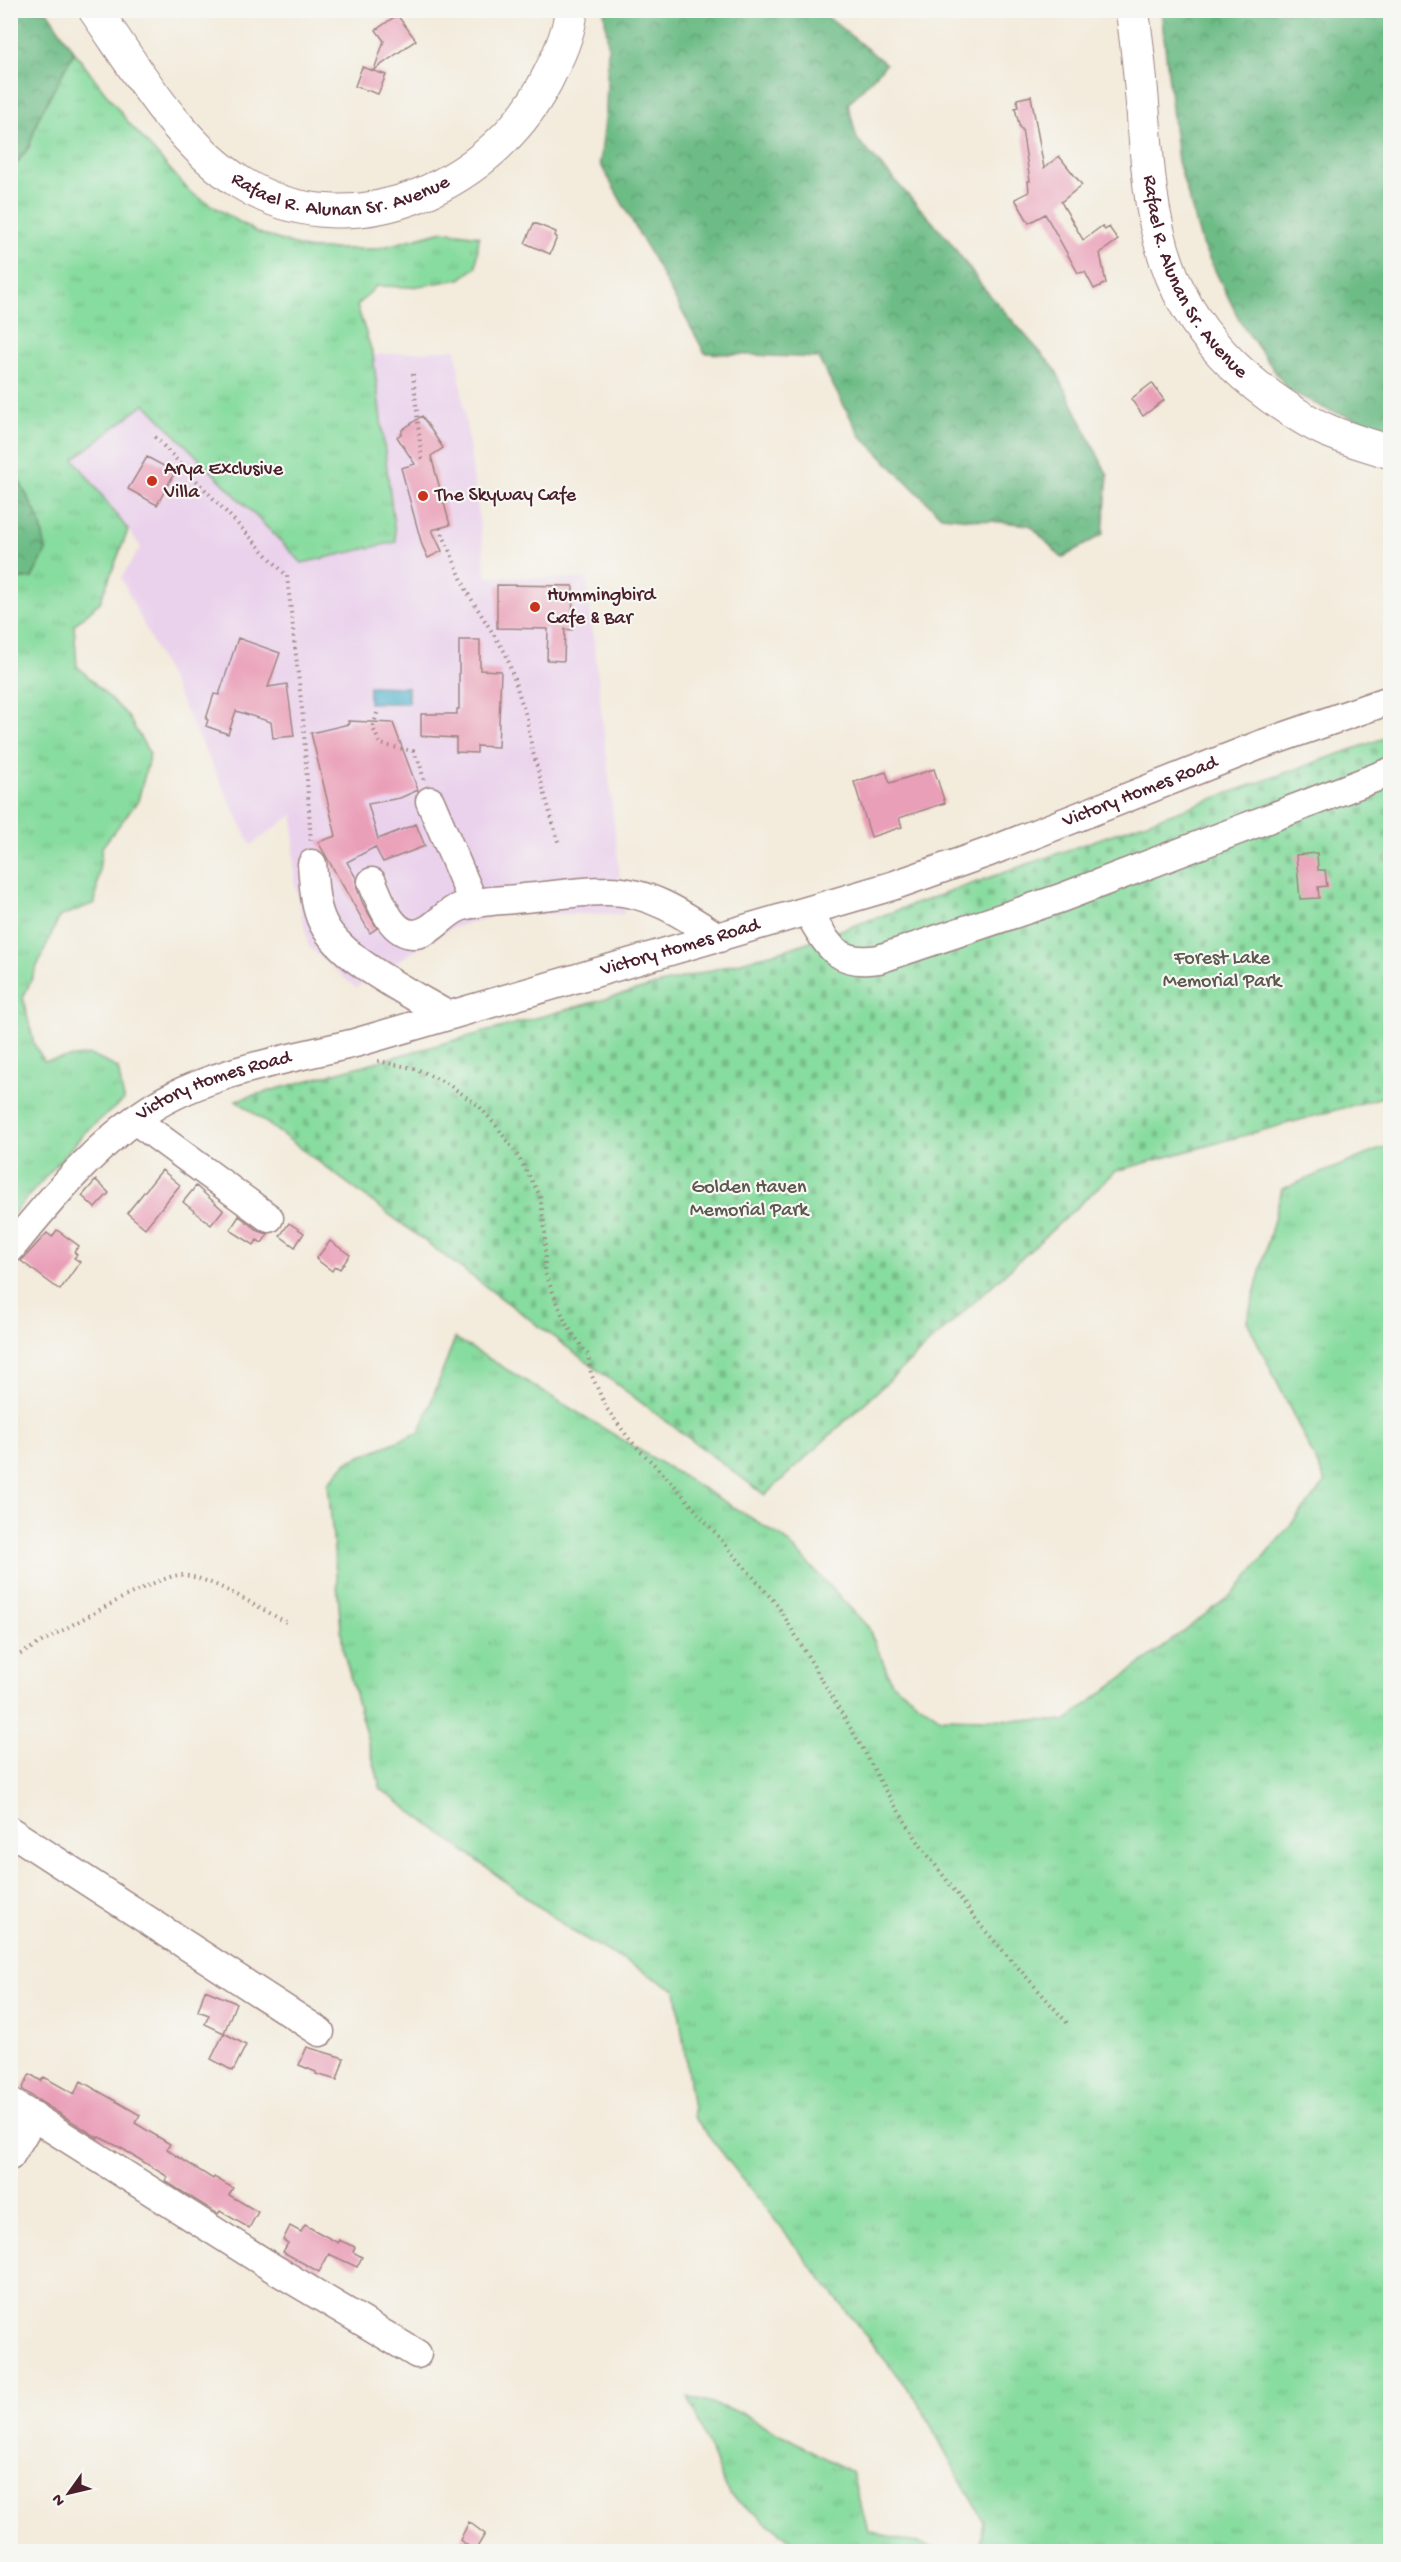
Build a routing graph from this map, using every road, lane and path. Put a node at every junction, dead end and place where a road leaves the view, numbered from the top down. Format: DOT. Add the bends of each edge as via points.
graph roads {
  1 [pos="95,10"];
  2 [pos="572,10"];
  3 [pos="1132,10"];
  4 [pos="413,374"];
  5 [pos="155,437"];
  6 [pos="1390,452"];
  7 [pos="422,462"];
  8 [pos="440,528"];
  9 [pos="1390,700"];
  10 [pos="377,713"];
  11 [pos="1390,772"];
  12 [pos="430,801"];
  13 [pos="559,845"];
  14 [pos="312,864"];
  15 [pos="372,882"];
  16 [pos="474,904"];
  17 [pos="808,912"];
  18 [pos="719,938"];
  19 [pos="447,1015"];
  20 [pos="355,1043"];
  21 [pos="135,1120"];
  22 [pos="269,1218"];
  23 [pos="10,1249"];
  24 [pos="286,1622"];
  25 [pos="10,1660"];
  26 [pos="10,1831"];
  27 [pos="1070,2026"];
  28 [pos="320,2032"];
  29 [pos="22,2109"];
  30 [pos="10,2156"];
  31 [pos="417,2354"];
  1 -- 2 [label="highway, Rafael R. Alunan Sr. Avenue" via="163,107 204,153 240,183 278,202 315,211 354,212 430,191 473,167 505,140 521,123 544,86"];
  3 -- 6 [label="highway, Rafael R. Alunan Sr. Avenue" via="1150,189 1162,253 1195,323 1249,381 1284,406 1324,430"];
  4 -- 7 [label="path"];
  5 -- 14 [label="path" via="287,576 303,718"];
  8 -- 13 [label="path" via="467,592 506,654"];
  9 -- 17 [label="street, Victory Homes Road" via="1260,746 989,852"];
  10 -- 12 [label="path" via="373,728 380,744 413,751"];
  11 -- 17 [label="street" via="1061,898 879,959 845,959 832,950"];
  12 -- 16 [label="street"];
  14 -- 19 [label="street" via="318,910 329,934 341,948"];
  15 -- 16 [label="street" via="394,924 413,934 423,932 460,907"];
  16 -- 18 [label="street" via="608,891 663,905 686,915"];
  17 -- 18 [label="street, Victory Homes Road"];
  18 -- 19 [label="street, Victory Homes Road"];
  19 -- 20 [label="street, Victory Homes Road"];
  20 -- 21 [label="street, Victory Homes Road" via="220,1078 168,1100"];
  20 -- 27 [label="path" via="372,1060 417,1069 448,1084 479,1106 498,1128 540,1196 545,1273 566,1324 588,1355 591,1374 607,1409 778,1606 921,1846 982,1927"];
  21 -- 22 [label="street"];
  21 -- 23 [label="street, Victory Homes Road" via="87,1163"];
  24 -- 25 [label="path" via="200,1578 180,1575 152,1583"];
  26 -- 28 [label="street"];
  29 -- 30 [label="street"];
  29 -- 31 [label="street"];
}
